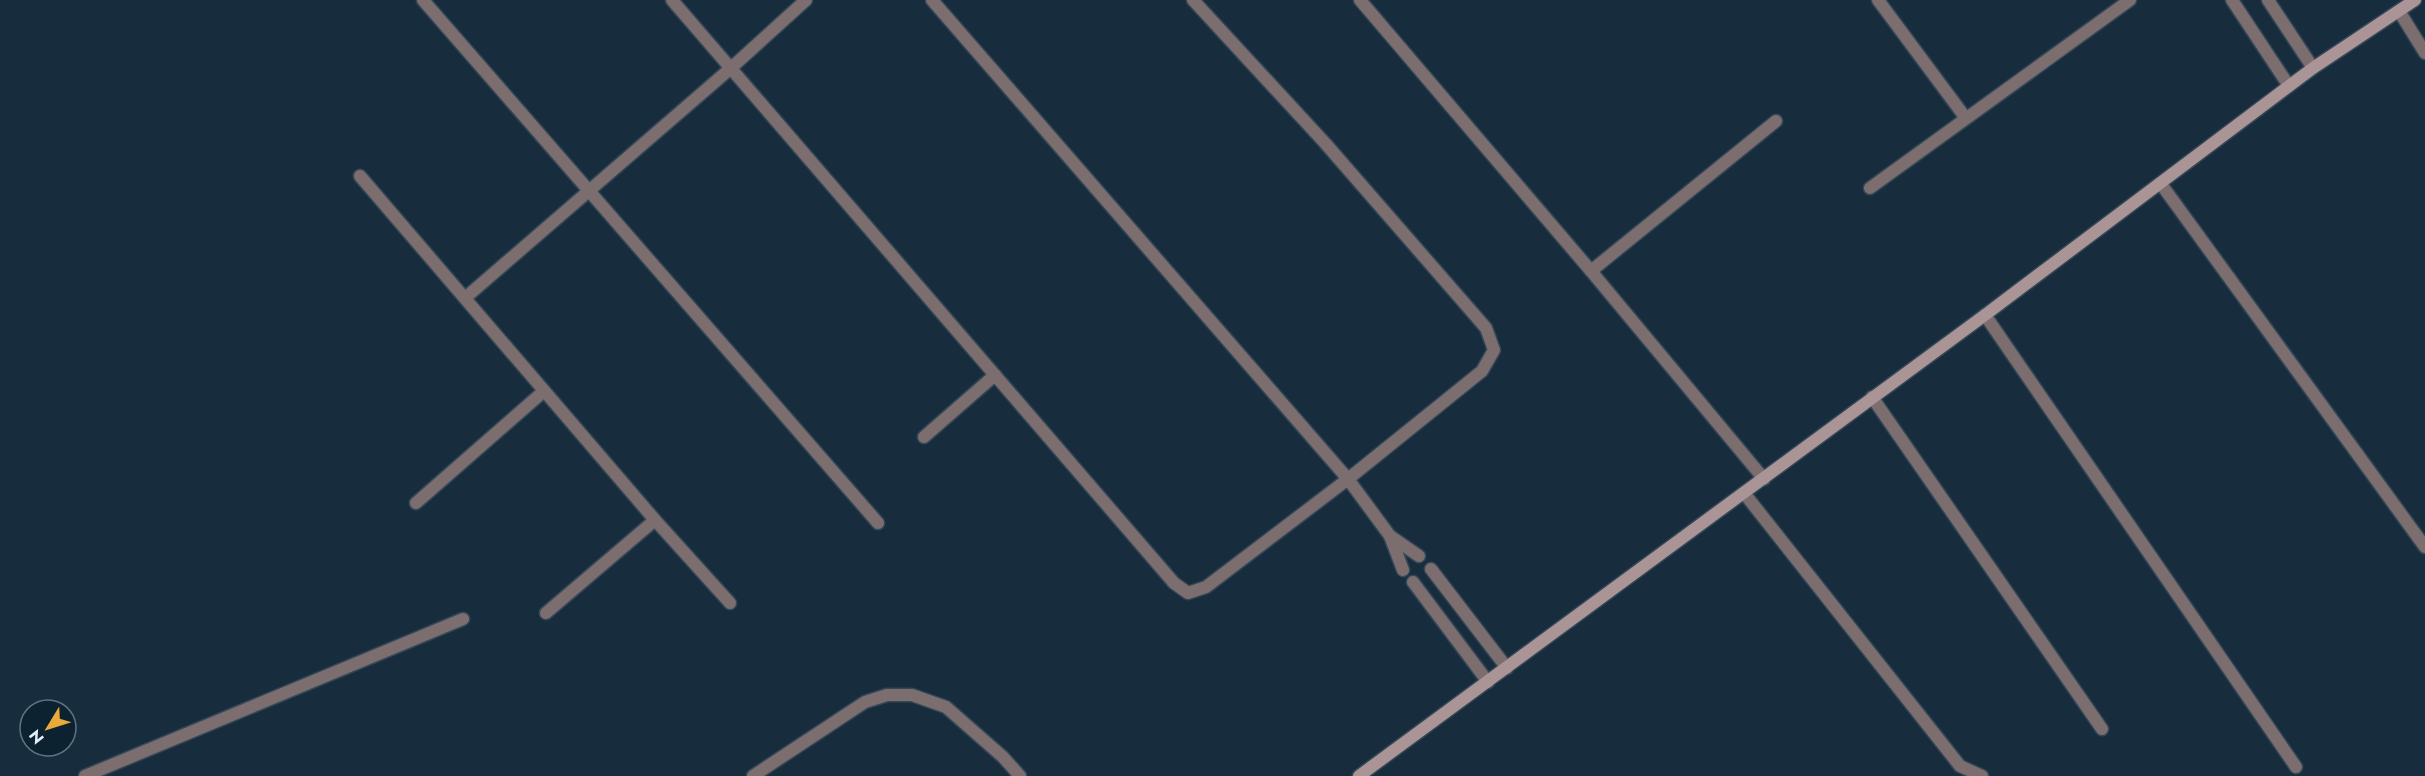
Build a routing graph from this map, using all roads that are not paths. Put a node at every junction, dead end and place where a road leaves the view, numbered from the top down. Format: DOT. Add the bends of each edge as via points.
graph roads {
  1 [pos="423,0"];
  2 [pos="672,0"];
  3 [pos="806,0"];
  4 [pos="932,0"];
  5 [pos="1193,0"];
  6 [pos="1360,0"];
  7 [pos="1878,0"];
  8 [pos="2130,0"];
  9 [pos="2232,0"];
  10 [pos="2268,0"];
  11 [pos="2415,0"];
  12 [pos="2399,11"];
  13 [pos="2425,53"];
  14 [pos="731,68"];
  15 [pos="2313,68"];
  16 [pos="2289,86"];
  17 [pos="1965,117"];
  18 [pos="1776,121"];
  19 [pos="360,176"];
  20 [pos="2161,184"];
  21 [pos="1870,188"];
  22 [pos="588,192"];
  23 [pos="1591,272"];
  24 [pos="465,298"];
  25 [pos="1985,315"];
  26 [pos="995,375"];
  27 [pos="544,391"];
  28 [pos="1872,397"];
  29 [pos="924,436"];
  30 [pos="1348,479"];
  31 [pos="1764,479"];
  32 [pos="1744,493"];
  33 [pos="416,503"];
  34 [pos="655,520"];
  35 [pos="878,522"];
  36 [pos="1390,536"];
  37 [pos="2425,547"];
  38 [pos="1419,556"];
  39 [pos="1431,569"];
  40 [pos="1403,570"];
  41 [pos="1413,582"];
  42 [pos="730,603"];
  43 [pos="546,613"];
  44 [pos="463,619"];
  45 [pos="1507,668"];
  46 [pos="1488,682"];
  47 [pos="2102,729"];
  48 [pos="2296,767"];
  49 [pos="85,776"];
  50 [pos="753,776"];
  51 [pos="1020,776"];
  52 [pos="1359,776"];
  53 [pos="1982,776"];
  1 -- 22 [label="street"];
  2 -- 14 [label="street"];
  3 -- 14 [label="street"];
  4 -- 30 [label="street"];
  5 -- 30 [label="street" via="1325,143 1486,328 1494,350 1482,371"];
  6 -- 23 [label="street"];
  7 -- 17 [label="street"];
  8 -- 17 [label="street"];
  9 -- 16 [label="street"];
  10 -- 15 [label="street"];
  11 -- 12 [label="main road"];
  12 -- 13 [label="street"];
  12 -- 15 [label="main road"];
  14 -- 22 [label="street"];
  14 -- 26 [label="street"];
  15 -- 16 [label="main road"];
  16 -- 20 [label="main road"];
  17 -- 21 [label="street"];
  18 -- 23 [label="street"];
  19 -- 24 [label="street"];
  20 -- 25 [label="main road"];
  20 -- 37 [label="street"];
  22 -- 24 [label="street"];
  22 -- 35 [label="street"];
  23 -- 31 [label="street"];
  24 -- 27 [label="street"];
  25 -- 28 [label="main road"];
  25 -- 48 [label="street"];
  26 -- 29 [label="street"];
  26 -- 30 [label="street" via="1174,583 1188,592 1206,587"];
  27 -- 33 [label="street"];
  27 -- 34 [label="street"];
  28 -- 31 [label="main road"];
  28 -- 47 [label="street"];
  30 -- 36 [label="street"];
  31 -- 32 [label="main road"];
  32 -- 45 [label="main road"];
  32 -- 53 [label="street" via="1960,766"];
  34 -- 42 [label="street"];
  34 -- 43 [label="street"];
  36 -- 38 [label="street"];
  36 -- 40 [label="street"];
  39 -- 45 [label="street"];
  41 -- 46 [label="street"];
  44 -- 49 [label="street"];
  45 -- 46 [label="main road"];
  46 -- 52 [label="main road"];
  50 -- 51 [label="street" via="865,702 887,694 912,695 946,707"];
}
